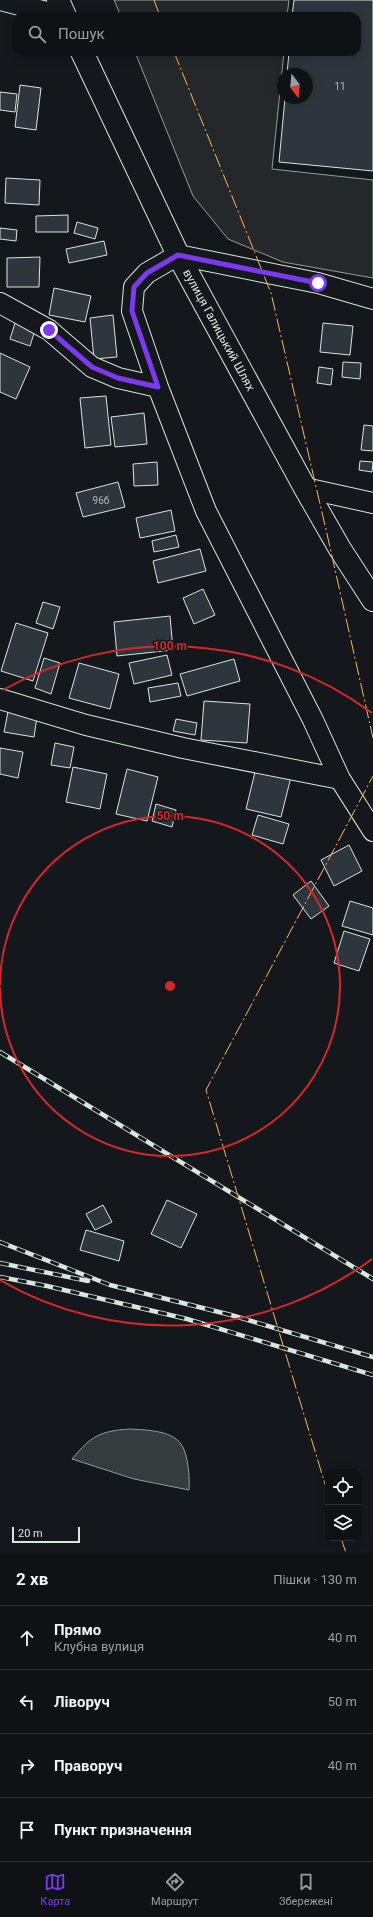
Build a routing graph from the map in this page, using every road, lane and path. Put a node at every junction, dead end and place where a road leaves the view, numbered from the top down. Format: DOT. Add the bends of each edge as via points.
graph roads {
  1 [pos="0,0"];
  2 [pos="58,0"];
  3 [pos="48,12"];
  4 [pos="62,12"];
  5 [pos="84,56"];
  6 [pos="178,255"];
  7 [pos="373,299"];
  8 [pos="0,303"];
  9 [pos="158,387"];
  10 [pos="304,488"];
  11 [pos="373,503"];
  12 [pos="373,600"];
  13 [pos="0,700"];
  14 [pos="340,779"];
  15 [pos="373,831"];
  1 -- 3 [label="street"];
  2 -- 4 [label="highway"];
  5 -- 6 [label="highway, вулиця Галицький Шлях"];
  6 -- 7 [label="street" via="318,283"];
  6 -- 9 [label="street" via="147,273 134,287 132,311"];
  6 -- 10 [label="highway, вулиця Галицький Шлях"];
  8 -- 9 [label="street" via="49,330 92,367 118,378"];
  9 -- 14 [label="street" via="206,511 313,720"];
  10 -- 11 [label="street"];
  10 -- 12 [label="highway, вулиця Галицький Шлях"];
  13 -- 14 [label="street" via="86,725 183,748"];
  14 -- 15 [label="street"];
}
